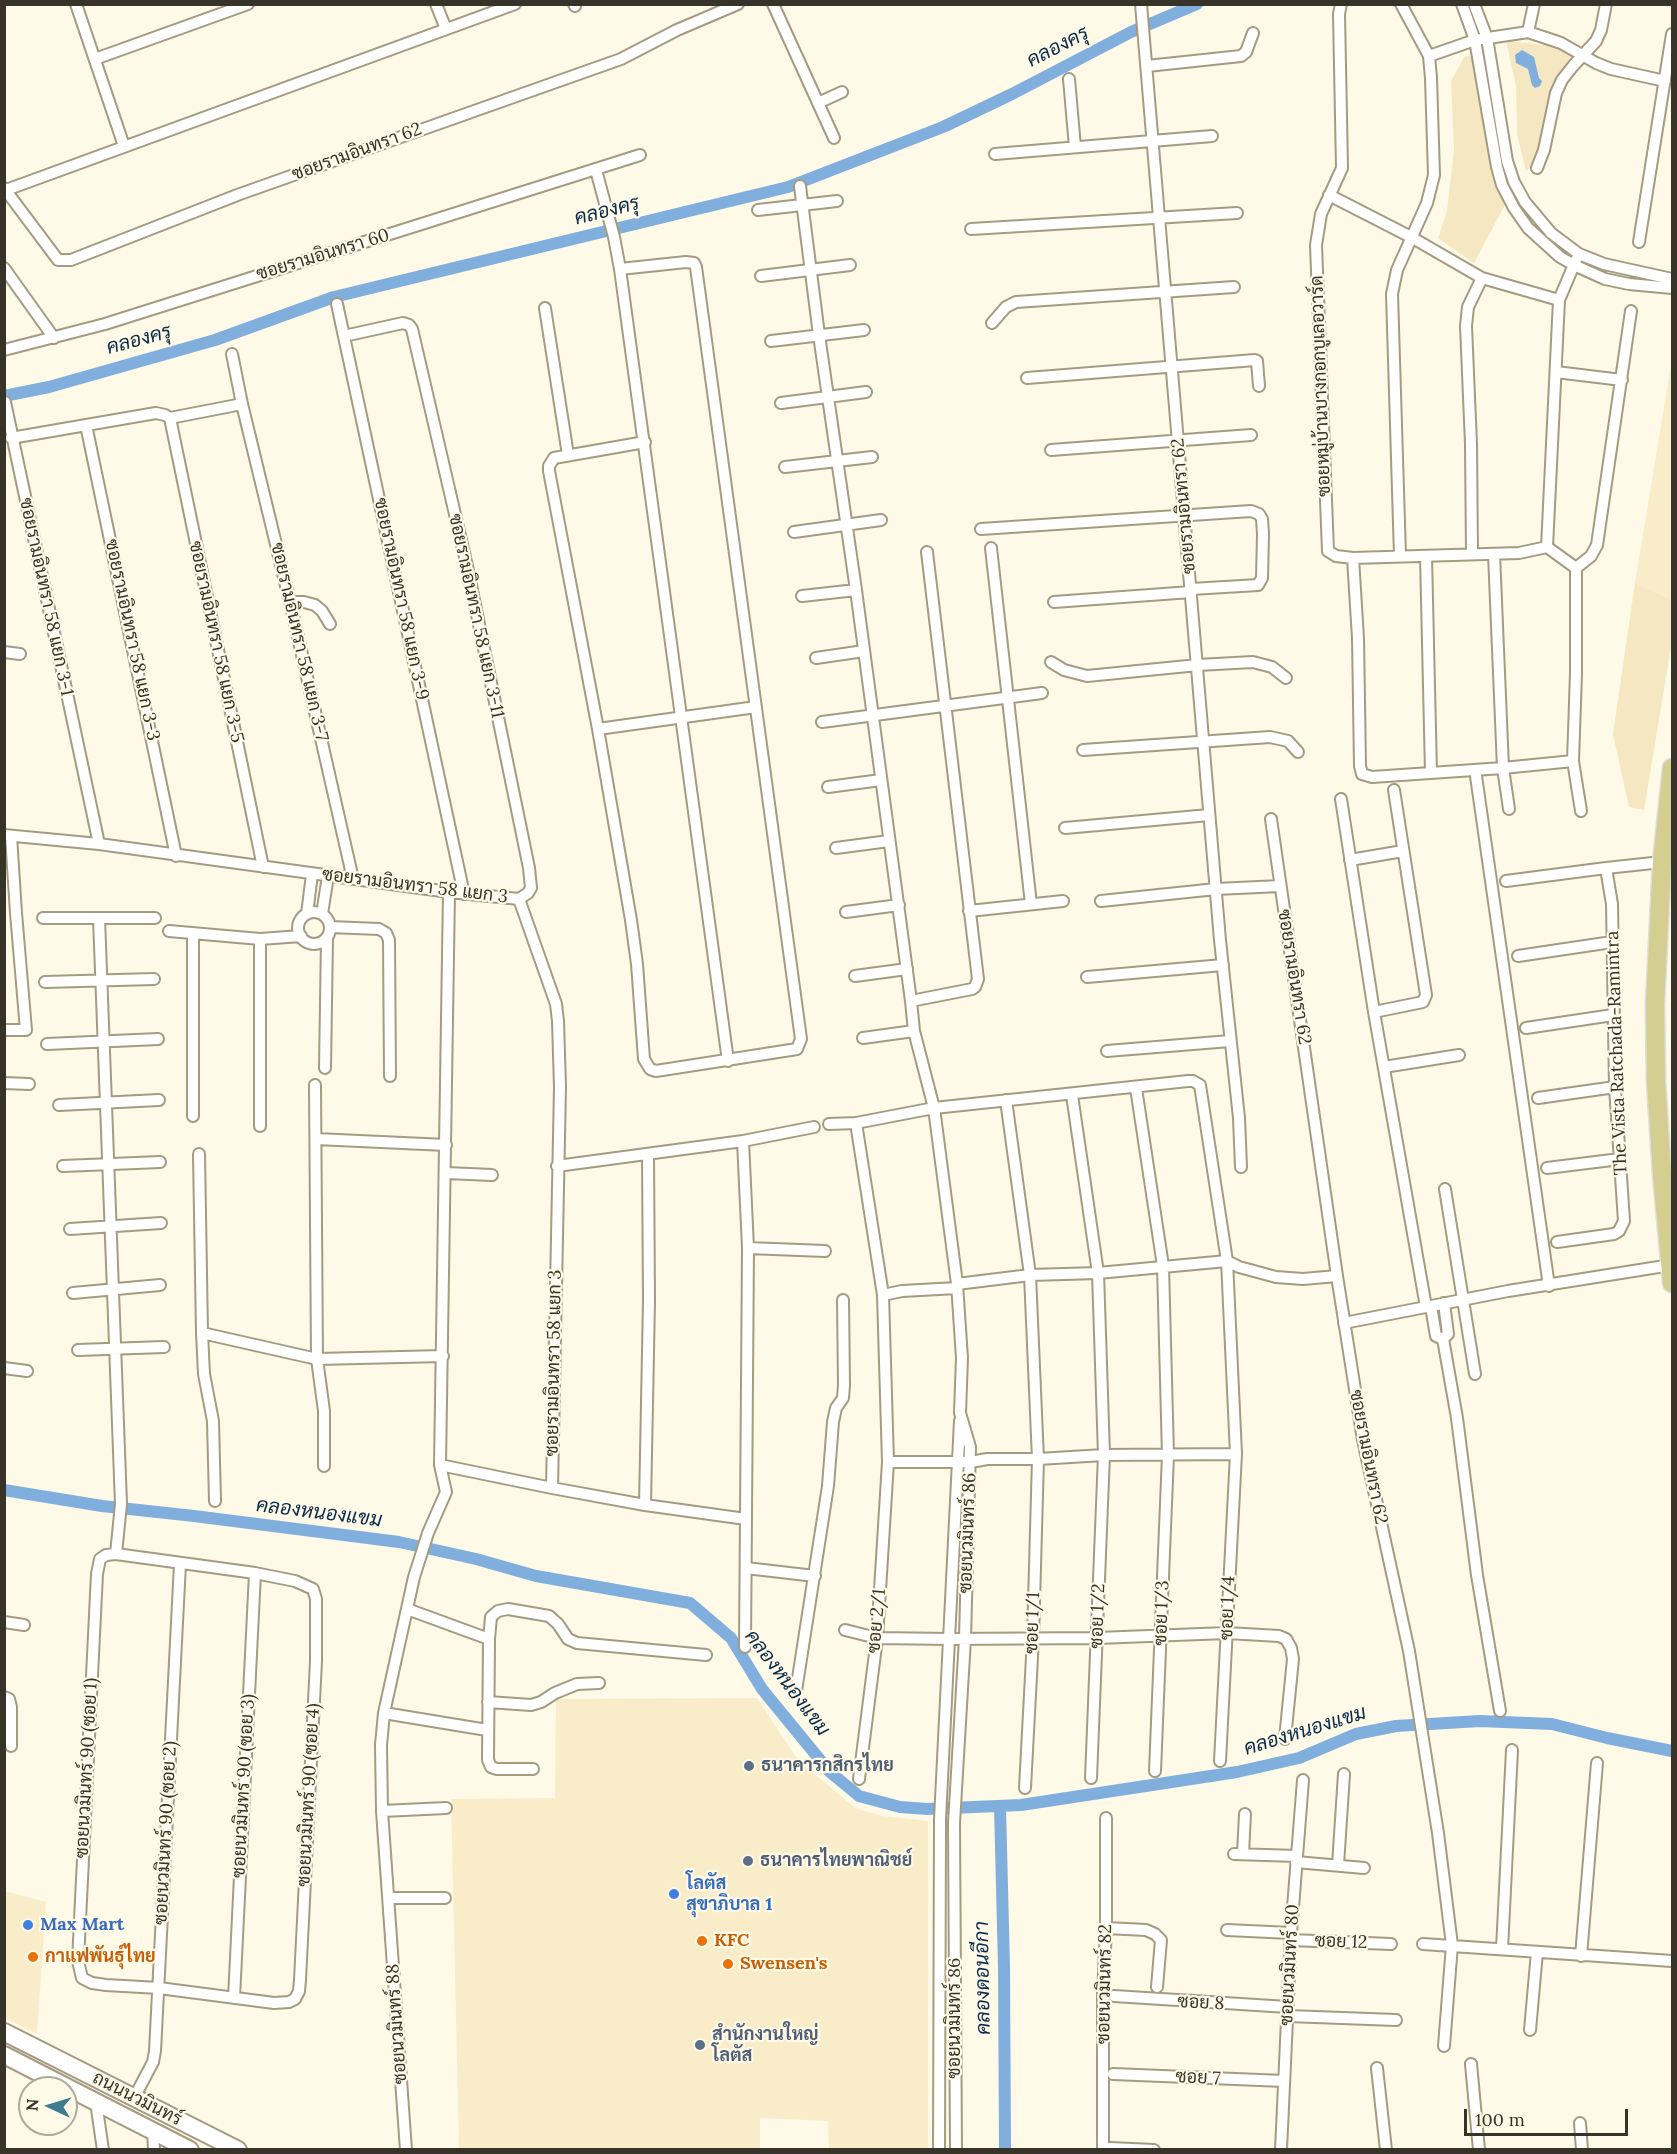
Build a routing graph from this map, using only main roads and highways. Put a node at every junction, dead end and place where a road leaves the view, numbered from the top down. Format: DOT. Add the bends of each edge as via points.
graph roads {
  1 [pos="1672,768"];
  2 [pos="1672,1274"];
  3 [pos="4,2032"];
  4 [pos="4,2055"];
  5 [pos="190,2150"];
  6 [pos="238,2150"];
  1 -- 2 [label="main road" via="1662,862 1655,1004 1656,1081"];
  3 -- 6 [label="main road, ถนนนวมินทร์"];
  4 -- 5 [label="main road, ถนนนวมินทร์"];
}
